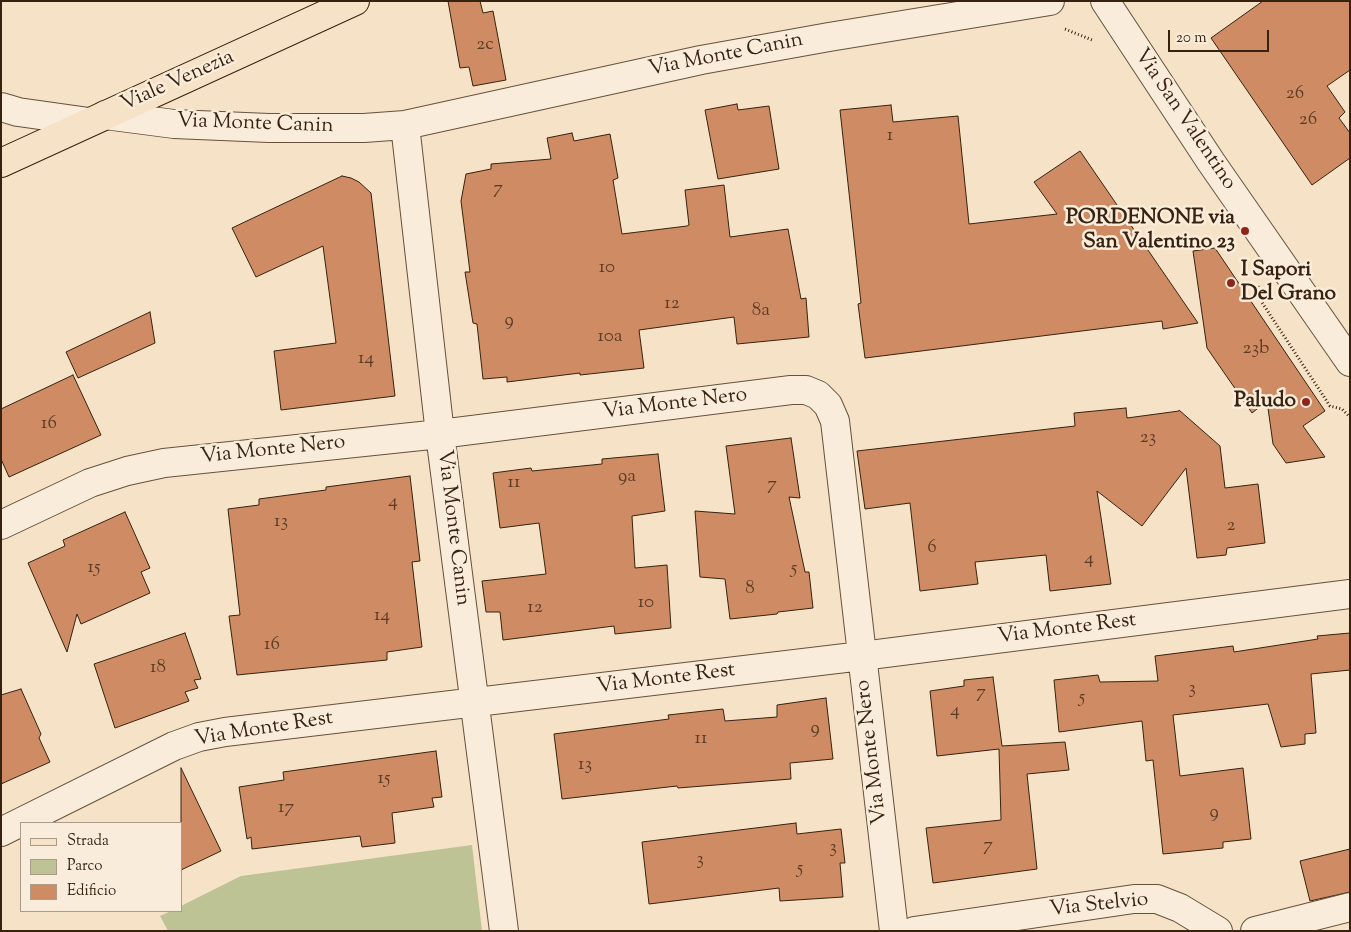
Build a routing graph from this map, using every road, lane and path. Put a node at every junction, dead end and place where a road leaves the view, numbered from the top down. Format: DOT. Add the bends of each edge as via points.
graph roads {
  1 [pos="355,1"];
  2 [pos="1050,1"];
  3 [pos="1105,1"];
  4 [pos="1062,28"];
  5 [pos="1093,41"];
  6 [pos="1,107"];
  7 [pos="97,119"];
  8 [pos="405,125"];
  9 [pos="1,162"];
  10 [pos="1257,283"];
  11 [pos="1350,362"];
  12 [pos="1350,417"];
  13 [pos="440,434"];
  14 [pos="1,525"];
  15 [pos="1350,594"];
  16 [pos="862,656"];
  17 [pos="474,703"];
  18 [pos="21,822"];
  19 [pos="20,823"];
  20 [pos="1,832"];
  21 [pos="1350,907"];
  22 [pos="504,931"];
  23 [pos="894,931"];
  24 [pos="914,931"];
  25 [pos="1218,931"];
  26 [pos="1255,931"];
  1 -- 7 [label="main road, Viale Venezia"];
  2 -- 8 [label="street, Via Monte Canin" via="701,60"];
  3 -- 11 [label="street, Via San Valentino" via="1211,162"];
  4 -- 5 [label="path"];
  6 -- 7 [label="street, Via Monte Canin" via="18,112"];
  7 -- 8 [label="street, Via Monte Canin" via="269,128"];
  7 -- 9 [label="main road, Viale Venezia"];
  8 -- 13 [label="street, Via Monte Canin"];
  10 -- 12 [label="path" via="1261,301 1330,406"];
  13 -- 14 [label="street, Via Monte Nero" via="164,463 90,483"];
  13 -- 16 [label="street, Via Monte Nero" via="790,390 806,390 818,395 828,405 834,421"];
  13 -- 17 [label="street, Via Monte Canin"];
  15 -- 16 [label="street, Via Monte Rest"];
  16 -- 17 [label="street, Via Monte Rest"];
  16 -- 23 [label="street, Via Monte Nero"];
  17 -- 18 [label="street, Via Monte Rest" via="199,737 174,746"];
  17 -- 22 [label="street, Via Monte Canin"];
  19 -- 20 [label="street, Via Monte Rest"];
  21 -- 26 [label="street"];
  24 -- 25 [label="street, Via Stelvio" via="1134,899 1157,899 1180,908"];
}
